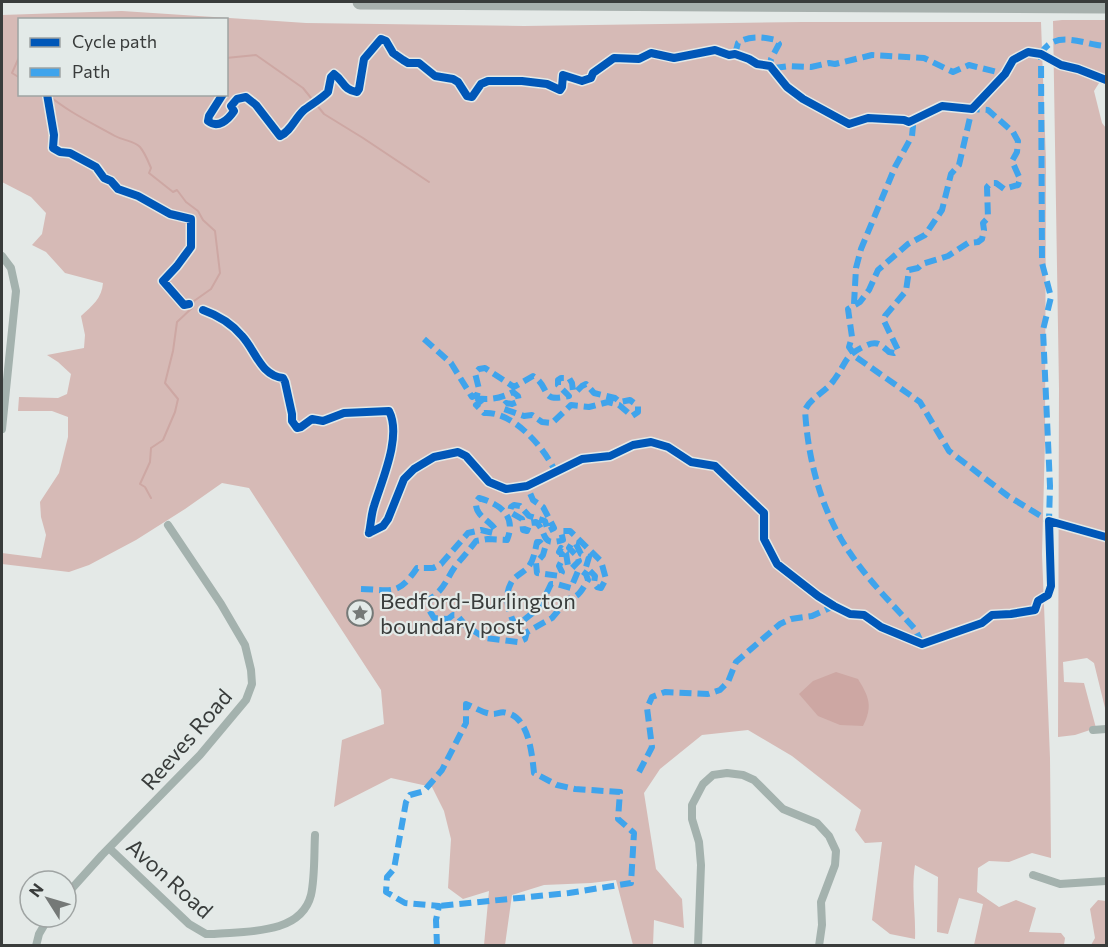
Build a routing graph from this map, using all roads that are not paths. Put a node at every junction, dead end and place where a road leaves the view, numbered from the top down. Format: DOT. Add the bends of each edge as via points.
graph roads {
  1 [pos="360,2"];
  2 [pos="1107,6"];
  3 [pos="2,256"];
  4 [pos="2,429"];
  5 [pos="168,525"];
  6 [pos="1107,729"];
  7 [pos="1093,730"];
  8 [pos="315,835"];
  9 [pos="109,848"];
  10 [pos="1033,875"];
  11 [pos="1107,881"];
  12 [pos="78,882"];
  13 [pos="42,929"];
  14 [pos="36,945"];
  15 [pos="698,945"];
  16 [pos="819,945"];
  1 -- 2 [label="highway"];
  3 -- 4 [label="street" via="11,268 16,291"];
  5 -- 9 [label="street, Reeves Road" via="245,645 252,684 246,699 200,755"];
  6 -- 7 [label="street"];
  8 -- 9 [label="street, Avon Road" via="311,896 295,920 281,927 214,934 189,924"];
  9 -- 12 [label="street, Reeves Road"];
  10 -- 11 [label="street" via="1060,884"];
  13 -- 14 [label="street"];
  15 -- 16 [label="street" via="701,865 692,805 712,775 727,773 754,780 783,809 817,823 829,836 836,851 836,866 821,902"];
}
